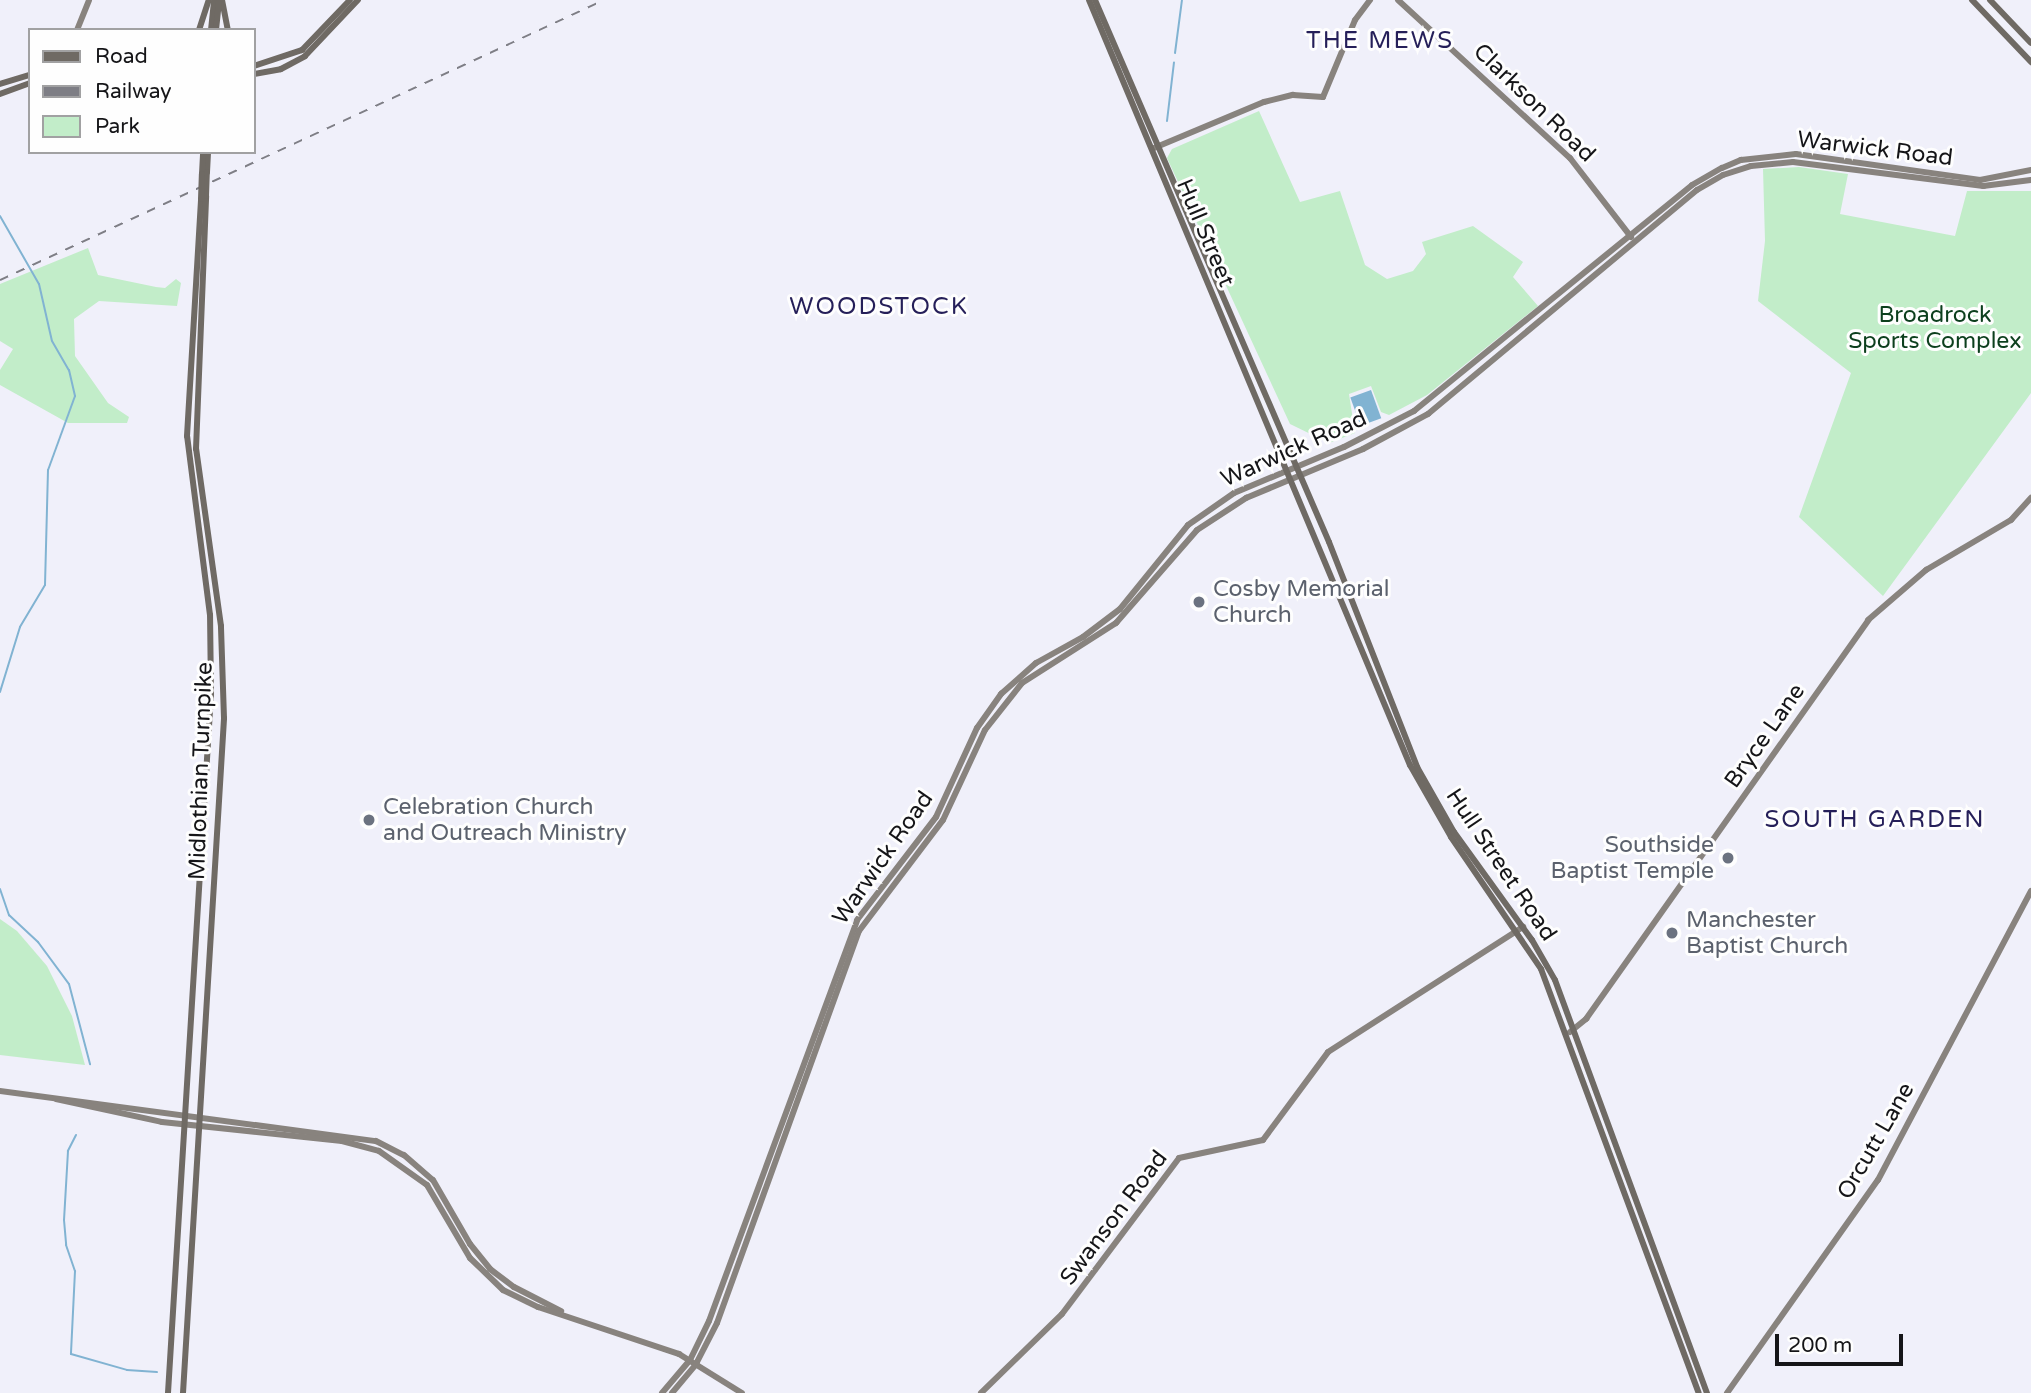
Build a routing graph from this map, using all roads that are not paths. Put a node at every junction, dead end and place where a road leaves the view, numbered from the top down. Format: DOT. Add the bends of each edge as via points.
graph roads {
  1 [pos="89,0"];
  2 [pos="216,0"];
  3 [pos="350,0"];
  4 [pos="358,0"];
  5 [pos="1089,0"];
  6 [pos="1095,0"];
  7 [pos="1370,0"];
  8 [pos="1398,0"];
  9 [pos="1972,0"];
  10 [pos="1990,0"];
  11 [pos="78,28"];
  12 [pos="200,28"];
  13 [pos="214,28"];
  14 [pos="227,28"];
  15 [pos="2031,43"];
  16 [pos="2031,62"];
  17 [pos="256,66"];
  18 [pos="256,74"];
  19 [pos="28,76"];
  20 [pos="0,84"];
  21 [pos="28,84"];
  22 [pos="0,94"];
  23 [pos="1158,146"];
  24 [pos="1151,150"];
  25 [pos="205,154"];
  26 [pos="205,154"];
  27 [pos="205,169"];
  28 [pos="2031,170"];
  29 [pos="2031,180"];
  30 [pos="203,197"];
  31 [pos="1632,239"];
  32 [pos="1252,363"];
  33 [pos="1296,466"];
  34 [pos="1285,470"];
  35 [pos="1301,476"];
  36 [pos="1289,480"];
  37 [pos="2031,498"];
  38 [pos="2031,891"];
  39 [pos="1520,928"];
  40 [pos="1570,1032"];
  41 [pos="0,1091"];
  42 [pos="199,1119"];
  43 [pos="185,1121"];
  44 [pos="199,1127"];
  45 [pos="327,1136"];
  46 [pos="693,1362"];
  47 [pos="168,1393"];
  48 [pos="183,1393"];
  49 [pos="662,1393"];
  50 [pos="672,1393"];
  51 [pos="742,1393"];
  52 [pos="981,1393"];
  53 [pos="1699,1393"];
  54 [pos="1707,1393"];
  55 [pos="1727,1393"];
  1 -- 11 [label="main road"];
  2 -- 12 [label="main road"];
  2 -- 13 [label="main road"];
  2 -- 14 [label="main road"];
  3 -- 17 [label="main road" via="312,43 287,58"];
  4 -- 18 [label="main road" via="305,56 281,69"];
  5 -- 24 [label="main road, Hull Street"];
  6 -- 23 [label="main road, Hull Street"];
  7 -- 23 [label="main road" via="1355,20 1323,97 1293,95 1264,102"];
  8 -- 31 [label="main road, Clarkson Road" via="1570,158"];
  9 -- 16 [label="main road"];
  10 -- 15 [label="main road"];
  19 -- 20 [label="main road"];
  21 -- 22 [label="main road"];
  23 -- 24 [label="main road"];
  23 -- 32 [label="main road, Hull Street"];
  24 -- 34 [label="main road, Hull Street"];
  25 -- 27 [label="main road"];
  26 -- 27 [label="main road"];
  27 -- 30 [label="main road, Midlothian Turnpike, bridge"];
  28 -- 31 [label="main road, Warwick Road" via="1980,180 1774,155 1722,167 1692,185"];
  29 -- 31 [label="main road, Warwick Road" via="1983,186 1772,162 1723,175"];
  30 -- 42 [label="main road, Midlothian Turnpike" via="195,432 221,626 225,710"];
  30 -- 43 [label="main road, Midlothian Turnpike" via="188,444 209,615 211,678"];
  31 -- 33 [label="main road, Warwick Road" via="1413,411"];
  31 -- 35 [label="main road, Warwick Road" via="1428,414"];
  32 -- 33 [label="main road, Hull Street Road"];
  33 -- 34 [label="main road, Warwick Road"];
  33 -- 35 [label="main road, Hull Street Road"];
  34 -- 36 [label="main road, Hull Street"];
  34 -- 46 [label="main road, Warwick Road" via="1203,513 1169,546 1120,609 1097,629 1023,672 982,719 936,817 850,933"];
  35 -- 36 [label="main road, Warwick Road"];
  35 -- 39 [label="main road, Hull Street Road" via="1417,767 1454,832"];
  36 -- 39 [label="main road, Hull Street Road" via="1414,773 1451,837"];
  36 -- 46 [label="main road, Warwick Road" via="1246,498 1197,530 1116,623 1035,673 992,718 943,820 859,931 717,1323"];
  37 -- 40 [label="main road, Bryce Lane" via="2003,526 1926,570 1868,620 1588,1016"];
  38 -- 55 [label="main road, Orcutt Lane" via="1878,1180"];
  39 -- 40 [label="main road, Hull Street Road"];
  39 -- 52 [label="main road, Swanson Road" via="1328,1052 1261,1142 1178,1159 1062,1314"];
  40 -- 53 [label="main road, Hull Street Road"];
  40 -- 54 [label="main road, Hull Street Road"];
  41 -- 43 [label="main road"];
  42 -- 43 [label="main road"];
  42 -- 44 [label="main road, Midlothian Turnpike"];
  42 -- 45 [label="main road"];
  43 -- 44 [label="main road"];
  43 -- 47 [label="main road, Midlothian Turnpike"];
  44 -- 45 [label="main road"];
  44 -- 48 [label="main road, Midlothian Turnpike"];
  45 -- 46 [label="main road" via="372,1148 405,1165 437,1198 466,1252 485,1275 523,1301 562,1311"];
  46 -- 49 [label="main road, Warwick Road"];
  46 -- 50 [label="main road, Warwick Road"];
  46 -- 51 [label="main road"];
}
